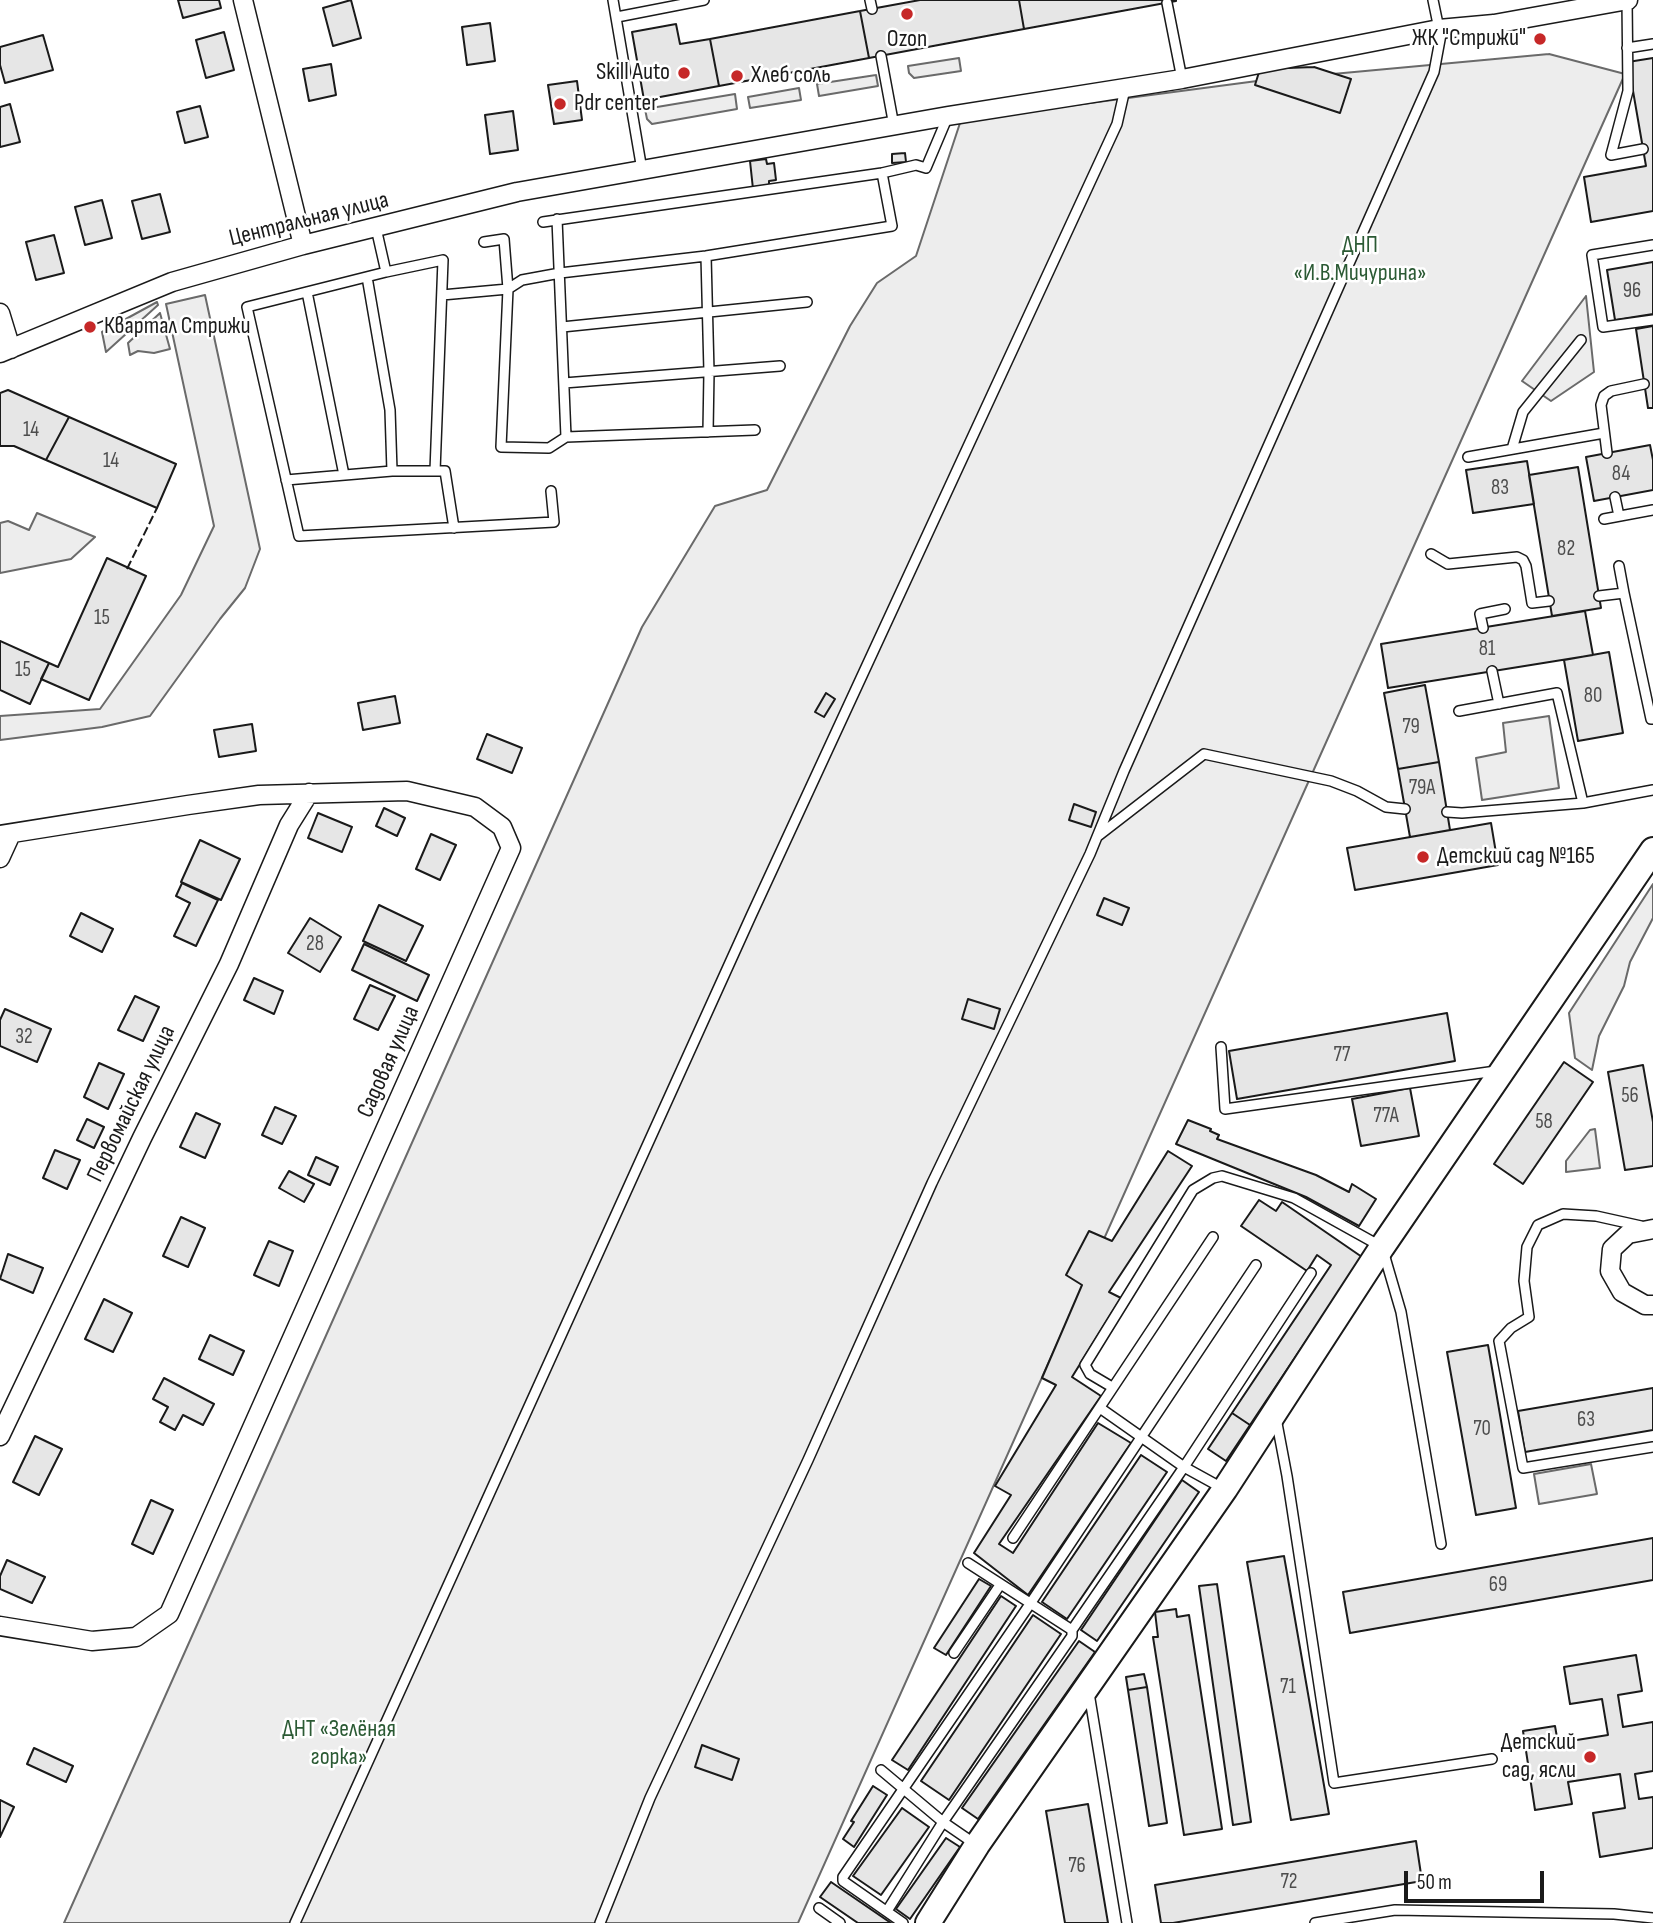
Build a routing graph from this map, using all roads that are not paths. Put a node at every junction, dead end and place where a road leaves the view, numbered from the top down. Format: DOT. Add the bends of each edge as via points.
graph roads {
  1 [pos="243,0"];
  2 [pos="613,0"];
  3 [pos="704,0"];
  4 [pos="1433,0"];
  5 [pos="1627,0"];
  6 [pos="1167,3"];
  7 [pos="617,17"];
  8 [pos="1440,29"];
  9 [pos="1653,44"];
  10 [pos="1627,48"];
  11 [pos="881,56"];
  12 [pos="1182,79"];
  13 [pos="1125,89"];
  14 [pos="948,116"];
  15 [pos="894,126"];
  16 [pos="1643,149"];
  17 [pos="642,170"];
  18 [pos="882,173"];
  19 [pos="557,219"];
  20 [pos="543,222"];
  21 [pos="376,228"];
  22 [pos="484,242"];
  23 [pos="303,245"];
  24 [pos="1653,245"];
  25 [pos="706,256"];
  26 [pos="386,272"];
  27 [pos="560,273"];
  28 [pos="367,277"];
  29 [pos="508,289"];
  30 [pos="307,292"];
  31 [pos="442,295"];
  32 [pos="807,302"];
  33 [pos="707,312"];
  34 [pos="0,313"];
  35 [pos="1653,320"];
  36 [pos="562,327"];
  37 [pos="1581,340"];
  38 [pos="5,351"];
  39 [pos="780,366"];
  40 [pos="709,372"];
  41 [pos="564,383"];
  42 [pos="1644,384"];
  43 [pos="755,430"];
  44 [pos="708,432"];
  45 [pos="1604,433"];
  46 [pos="566,437"];
  47 [pos="1513,449"];
  48 [pos="1607,453"];
  49 [pos="1468,457"];
  50 [pos="392,471"];
  51 [pos="435,471"];
  52 [pos="344,475"];
  53 [pos="286,480"];
  54 [pos="551,491"];
  55 [pos="1615,497"];
  56 [pos="1653,510"];
  57 [pos="1619,516"];
  58 [pos="1604,519"];
  59 [pos="454,528"];
  60 [pos="1432,554"];
  61 [pos="1619,566"];
  62 [pos="1625,593"];
  63 [pos="1599,596"];
  64 [pos="1549,601"];
  65 [pos="1506,609"];
  66 [pos="1483,628"];
  67 [pos="1492,671"];
  68 [pos="1499,704"];
  69 [pos="1459,711"];
  70 [pos="1653,719"];
  71 [pos="1653,790"];
  72 [pos="309,793"];
  73 [pos="1583,803"];
  74 [pos="1405,808"];
  75 [pos="1447,812"];
  76 [pos="5,834"];
  77 [pos="1096,837"];
  78 [pos="1653,850"];
  79 [pos="0,858"];
  80 [pos="1221,1046"];
  81 [pos="1505,1070"];
  82 [pos="1653,1229"];
  83 [pos="1213,1237"];
  84 [pos="1382,1247"];
  85 [pos="1256,1265"];
  86 [pos="1311,1273"];
  87 [pos="1653,1305"];
  88 [pos="1112,1387"];
  89 [pos="1100,1408"];
  90 [pos="1275,1413"];
  91 [pos="0,1436"];
  92 [pos="1142,1436"];
  93 [pos="1653,1447"];
  94 [pos="1184,1466"];
  95 [pos="1225,1489"];
  96 [pos="1013,1538"];
  97 [pos="1441,1545"];
  98 [pos="968,1563"];
  99 [pos="1000,1585"];
  100 [pos="1030,1604"];
  101 [pos="0,1626"];
  102 [pos="1072,1630"];
  103 [pos="954,1653"];
  104 [pos="1087,1685"];
  105 [pos="1492,1759"];
  106 [pos="881,1770"];
  107 [pos="903,1791"];
  108 [pos="943,1822"];
  109 [pos="977,1845"];
  110 [pos="819,1908"];
  111 [pos="887,1911"];
  112 [pos="936,1915"];
  113 [pos="1653,1918"];
  114 [pos="295,1923"];
  115 [pos="600,1923"];
  116 [pos="840,1923"];
  117 [pos="903,1923"];
  118 [pos="1127,1923"];
  119 [pos="1315,1923"];
  1 -- 23 [label="street"];
  2 -- 7 [label="lane"];
  3 -- 7 [label="lane"];
  4 -- 8 [label="lane"];
  5 -- 8 [label="street, Центральная улица"];
  5 -- 10 [label="lane"];
  6 -- 12 [label="lane"];
  7 -- 17 [label="lane"];
  8 -- 12 [label="street, Центральная улица"];
  8 -- 77 [label="lane" via="1434,72"];
  9 -- 10 [label="lane"];
  10 -- 16 [label="lane" via="1628,91 1611,155"];
  11 -- 15 [label="lane"];
  12 -- 13 [label="street, Центральная улица"];
  13 -- 14 [label="street, Центральная улица"];
  13 -- 114 [label="lane" via="1117,124 745,929"];
  14 -- 15 [label="street, Центральная улица"];
  14 -- 18 [label="lane" via="926,167"];
  15 -- 17 [label="street, Центральная улица"];
  17 -- 21 [label="street, Центральная улица" via="516,192"];
  18 -- 19 [label="lane"];
  18 -- 25 [label="lane" via="892,226"];
  19 -- 20 [label="lane"];
  19 -- 27 [label="lane"];
  21 -- 23 [label="street, Центральная улица"];
  21 -- 26 [label="lane"];
  22 -- 29 [label="lane" via="504,239"];
  23 -- 38 [label="street, Центральная улица" via="172,282"];
  24 -- 35 [label="lane" via="1592,255 1603,327"];
  25 -- 27 [label="lane"];
  25 -- 33 [label="lane"];
  26 -- 28 [label="lane"];
  26 -- 31 [label="lane" via="443,260"];
  27 -- 29 [label="lane" via="522,279"];
  27 -- 36 [label="lane"];
  28 -- 30 [label="lane"];
  28 -- 50 [label="lane" via="390,410"];
  29 -- 31 [label="lane"];
  29 -- 46 [label="lane" via="501,447 549,448"];
  30 -- 52 [label="lane"];
  30 -- 53 [label="lane" via="247,307"];
  31 -- 51 [label="lane"];
  32 -- 33 [label="lane"];
  33 -- 36 [label="lane"];
  33 -- 40 [label="lane"];
  34 -- 38 [label="street"];
  36 -- 41 [label="lane"];
  37 -- 47 [label="lane" via="1523,412"];
  39 -- 40 [label="lane"];
  40 -- 41 [label="lane"];
  40 -- 44 [label="lane"];
  41 -- 46 [label="lane"];
  42 -- 45 [label="lane" via="1604,396"];
  43 -- 44 [label="lane"];
  44 -- 46 [label="lane"];
  45 -- 47 [label="lane"];
  45 -- 48 [label="lane"];
  47 -- 49 [label="lane"];
  50 -- 51 [label="lane"];
  50 -- 52 [label="lane"];
  51 -- 59 [label="lane" via="445,471"];
  52 -- 53 [label="lane"];
  53 -- 59 [label="lane" via="299,536"];
  54 -- 59 [label="lane" via="554,523"];
  55 -- 57 [label="lane"];
  56 -- 57 [label="lane"];
  57 -- 58 [label="lane"];
  60 -- 64 [label="lane" via="1448,564 1517,557 1526,566 1532,603"];
  61 -- 62 [label="lane"];
  62 -- 63 [label="lane"];
  62 -- 70 [label="lane"];
  65 -- 66 [label="lane" via="1480,614"];
  67 -- 68 [label="lane"];
  68 -- 69 [label="lane"];
  68 -- 73 [label="lane" via="1557,693"];
  71 -- 73 [label="lane"];
  72 -- 76 [label="street, Садовая улица" via="188,804"];
  72 -- 91 [label="street, Первомайская улица" via="289,825 229,964"];
  72 -- 101 [label="street, Садовая улица" via="407,791 475,807 502,827 511,848 169,1614 136,1637 92,1641"];
  73 -- 75 [label="lane"];
  74 -- 77 [label="lane" via="1387,807 1331,780 1204,754"];
  76 -- 79 [label="street"];
  77 -- 115 [label="lane" via="650,1798"];
  78 -- 81 [label="street"];
  80 -- 81 [label="lane" via="1225,1109"];
  81 -- 84 [label="street"];
  82 -- 87 [label="street" via="1628,1234 1612,1248 1610,1271 1622,1292"];
  82 -- 93 [label="lane" via="1582,1214 1563,1214 1538,1225 1527,1247 1524,1281 1529,1317 1499,1341 1522,1468"];
  83 -- 88 [label="lane"];
  84 -- 88 [label="lane" via="1294,1198 1222,1175 1213,1178 1193,1190 1085,1365 1090,1374"];
  84 -- 90 [label="street"];
  84 -- 97 [label="lane" via="1401,1312"];
  85 -- 92 [label="lane"];
  86 -- 94 [label="lane"];
  88 -- 89 [label="lane"];
  89 -- 92 [label="lane"];
  89 -- 96 [label="lane"];
  90 -- 95 [label="street"];
  90 -- 105 [label="lane" via="1334,1783"];
  92 -- 94 [label="lane"];
  92 -- 100 [label="lane"];
  94 -- 95 [label="lane"];
  94 -- 102 [label="lane"];
  95 -- 104 [label="street"];
  98 -- 99 [label="lane"];
  99 -- 100 [label="lane"];
  99 -- 103 [label="lane"];
  100 -- 102 [label="lane"];
  100 -- 107 [label="lane"];
  102 -- 108 [label="lane"];
  104 -- 109 [label="street"];
  104 -- 118 [label="lane"];
  106 -- 107 [label="lane"];
  107 -- 108 [label="lane"];
  107 -- 111 [label="lane" via="843,1877"];
  108 -- 109 [label="lane"];
  108 -- 111 [label="lane"];
  109 -- 112 [label="street"];
  110 -- 116 [label="lane"];
  111 -- 117 [label="lane"];
  113 -- 119 [label="lane" via="1395,1910"];
}
